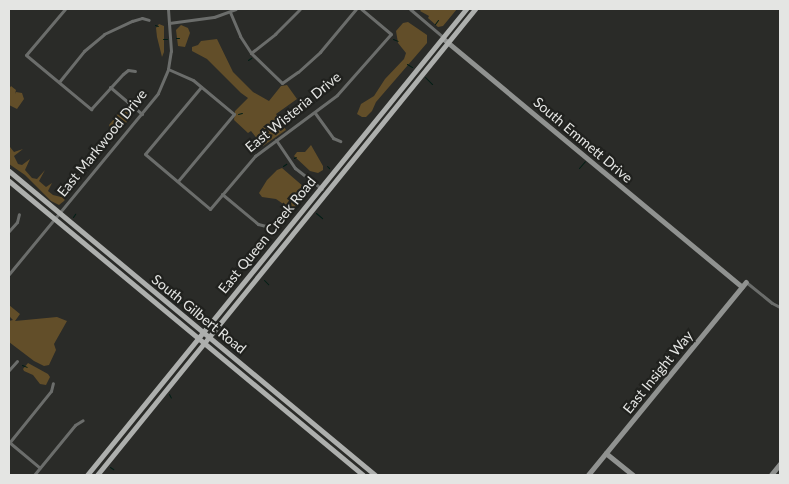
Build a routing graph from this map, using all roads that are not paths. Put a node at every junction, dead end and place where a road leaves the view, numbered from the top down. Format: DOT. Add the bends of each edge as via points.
graph roads {
  1 [pos="65,9"];
  2 [pos="168,9"];
  3 [pos="236,9"];
  4 [pos="300,9"];
  5 [pos="356,9"];
  6 [pos="361,9"];
  7 [pos="410,9"];
  8 [pos="466,9"];
  9 [pos="475,9"];
  10 [pos="230,12"];
  11 [pos="149,20"];
  12 [pos="170,22"];
  13 [pos="445,40"];
  14 [pos="252,53"];
  15 [pos="168,69"];
  16 [pos="135,71"];
  17 [pos="59,82"];
  18 [pos="110,87"];
  19 [pos="202,87"];
  20 [pos="315,113"];
  21 [pos="142,114"];
  22 [pos="276,140"];
  23 [pos="340,141"];
  24 [pos="9,171"];
  25 [pos="9,181"];
  26 [pos="178,181"];
  27 [pos="320,188"];
  28 [pos="326,193"];
  29 [pos="222,194"];
  30 [pos="19,214"];
  31 [pos="59,214"];
  32 [pos="55,219"];
  33 [pos="266,226"];
  34 [pos="9,231"];
  35 [pos="259,264"];
  36 [pos="265,268"];
  37 [pos="9,274"];
  38 [pos="746,282"];
  39 [pos="742,287"];
  40 [pos="780,307"];
  41 [pos="203,332"];
  42 [pos="210,337"];
  43 [pos="197,339"];
  44 [pos="204,344"];
  45 [pos="17,362"];
  46 [pos="9,370"];
  47 [pos="53,383"];
  48 [pos="279,396"];
  49 [pos="274,402"];
  50 [pos="83,420"];
  51 [pos="9,443"];
  52 [pos="606,453"];
  53 [pos="350,454"];
  54 [pos="345,460"];
  55 [pos="780,464"];
  56 [pos="40,468"];
  57 [pos="34,475"];
  58 [pos="86,475"];
  59 [pos="96,475"];
  60 [pos="363,475"];
  61 [pos="375,475"];
  62 [pos="588,475"];
  63 [pos="633,475"];
  64 [pos="771,475"];
  1 -- 17 [label="street" via="26,55"];
  2 -- 12 [label="street, East Markwood Drive"];
  3 -- 10 [label="street"];
  4 -- 14 [label="street"];
  5 -- 14 [label="street" via="320,52 282,83"];
  6 -- 20 [label="street, East Wisteria Drive" via="391,34 352,80"];
  7 -- 13 [label="street, South Emmett Drive"];
  8 -- 13 [label="main road, East Queen Creek Road"];
  9 -- 13 [label="main road, East Queen Creek Road"];
  10 -- 12 [label="street"];
  10 -- 14 [label="street" via="240,36"];
  11 -- 17 [label="street" via="132,21 104,34 84,51"];
  12 -- 15 [label="street, East Markwood Drive"];
  13 -- 27 [label="main road, East Queen Creek Road"];
  13 -- 28 [label="main road, East Queen Creek Road"];
  13 -- 39 [label="street, South Emmett Drive"];
  15 -- 19 [label="street" via="187,76"];
  15 -- 21 [label="street, East Markwood Drive" via="158,93"];
  16 -- 18 [label="street" via="128,70"];
  17 -- 18 [label="street" via="91,109"];
  18 -- 21 [label="street"];
  19 -- 26 [label="street" via="234,114"];
  19 -- 26 [label="street" via="146,154"];
  20 -- 22 [label="street, East Wisteria Drive"];
  20 -- 23 [label="street" via="333,138"];
  21 -- 31 [label="street, East Markwood Drive"];
  22 -- 27 [label="street" via="292,164"];
  22 -- 29 [label="street, East Wisteria Drive" via="255,156"];
  24 -- 31 [label="main road, South Gilbert Road"];
  25 -- 32 [label="main road, South Gilbert Road"];
  26 -- 29 [label="street, East Wisteria Drive" via="210,208"];
  27 -- 28 [label="street"];
  27 -- 35 [label="main road, East Queen Creek Road"];
  28 -- 36 [label="main road, East Queen Creek Road"];
  29 -- 33 [label="street" via="258,224"];
  30 -- 34 [label="street"];
  31 -- 32 [label="street, East Markwood Drive"];
  31 -- 41 [label="main road, South Gilbert Road"];
  32 -- 37 [label="street, East Markwood Drive"];
  32 -- 43 [label="main road, South Gilbert Road"];
  35 -- 36 [label="main road"];
  35 -- 41 [label="main road, East Queen Creek Road"];
  36 -- 42 [label="main road, East Queen Creek Road"];
  38 -- 39 [label="street, East Insight Way"];
  38 -- 40 [label="street"];
  39 -- 52 [label="street, East Insight Way"];
  41 -- 42 [label="main road, South Gilbert Road"];
  41 -- 43 [label="main road, East Queen Creek Road"];
  42 -- 44 [label="main road, East Queen Creek Road"];
  42 -- 48 [label="main road, South Gilbert Road"];
  43 -- 44 [label="main road, South Gilbert Road"];
  43 -- 58 [label="main road, East Queen Creek Road"];
  44 -- 49 [label="main road, South Gilbert Road"];
  44 -- 59 [label="main road, East Queen Creek Road"];
  45 -- 46 [label="street"];
  47 -- 51 [label="street" via="51,391"];
  48 -- 49 [label="main road"];
  48 -- 53 [label="main road, South Gilbert Road"];
  49 -- 54 [label="main road, South Gilbert Road"];
  50 -- 56 [label="street" via="74,426"];
  51 -- 56 [label="street"];
  52 -- 62 [label="street, East Insight Way"];
  52 -- 63 [label="street"];
  53 -- 54 [label="main road"];
  53 -- 61 [label="main road, South Gilbert Road"];
  54 -- 60 [label="main road, South Gilbert Road"];
  55 -- 64 [label="street"];
  56 -- 57 [label="street"];
}
